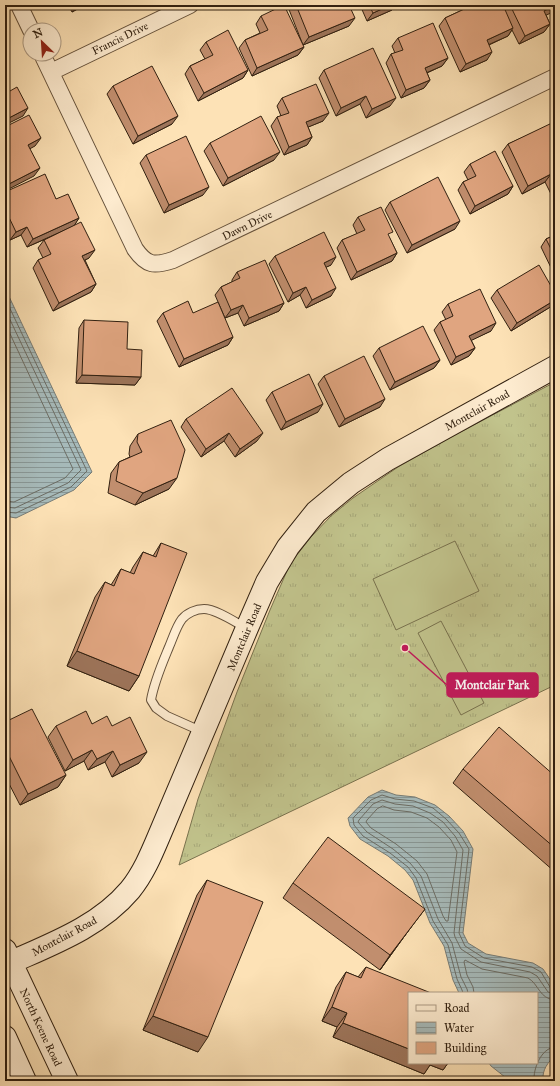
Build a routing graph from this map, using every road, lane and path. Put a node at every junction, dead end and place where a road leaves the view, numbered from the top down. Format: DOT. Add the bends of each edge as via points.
graph roads {
  1 [pos="19,5"];
  2 [pos="190,5"];
  3 [pos="27,22"];
  4 [pos="46,62"];
  5 [pos="50,72"];
  6 [pos="555,77"];
  7 [pos="555,367"];
  8 [pos="247,628"];
  9 [pos="204,732"];
  10 [pos="7,959"];
  11 [pos="5,1037"];
  12 [pos="25,1081"];
  13 [pos="67,1081"];
  1 -- 3 [label="street"];
  2 -- 5 [label="street, Francis Drive"];
  4 -- 5 [label="street, Dawn Drive"];
  5 -- 6 [label="street, Dawn Drive" via="135,249 142,259 151,263 173,260"];
  7 -- 8 [label="street, Montclair Road" via="388,459 351,483 316,512 288,547 267,582"];
  8 -- 9 [label="street, Montclair Road"];
  8 -- 9 [label="lane" via="206,609 196,610 182,618 176,629 153,688 151,700 156,708 167,716"];
  9 -- 10 [label="street, Montclair Road" via="146,866 130,890 110,910 86,927 57,942"];
  10 -- 13 [label="street, North Keene Road"];
  11 -- 12 [label="street"];
}
